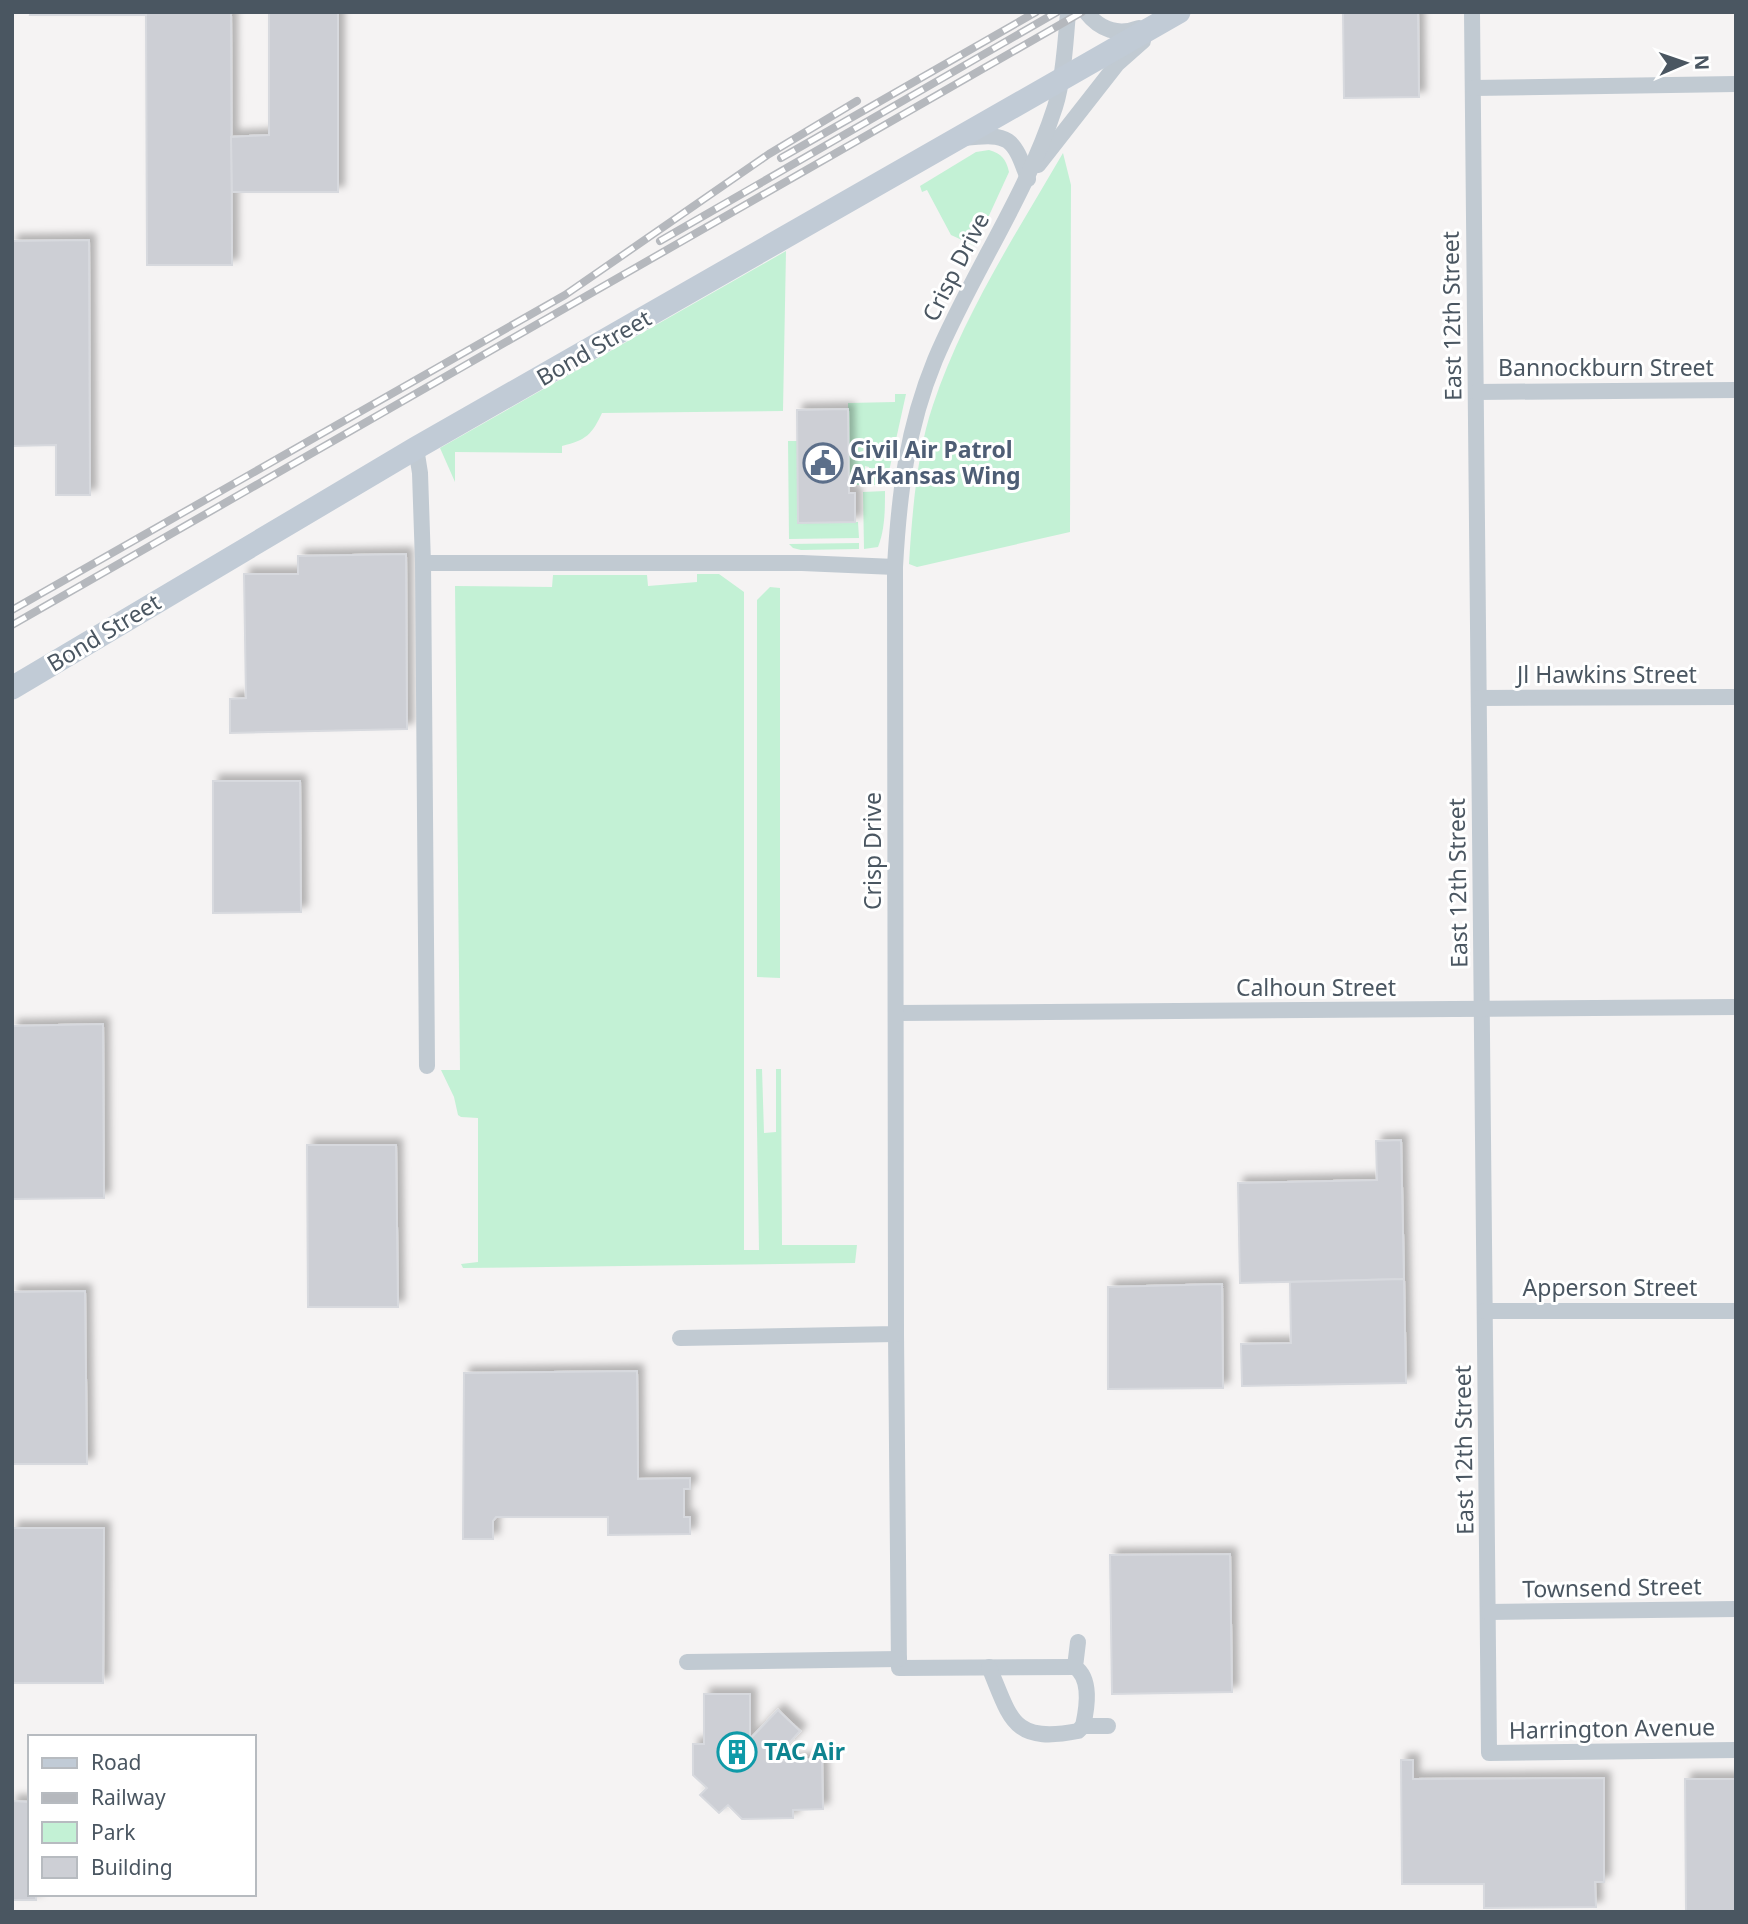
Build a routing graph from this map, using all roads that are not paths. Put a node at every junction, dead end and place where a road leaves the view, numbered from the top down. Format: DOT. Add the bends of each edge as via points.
graph roads {
  1 [pos="1068,12"];
  2 [pos="1086,12"];
  3 [pos="1472,12"];
  4 [pos="1177,13"];
  5 [pos="1059,81"];
  6 [pos="1736,84"];
  7 [pos="1473,88"];
  8 [pos="958,138"];
  9 [pos="1028,179"];
  10 [pos="1736,390"];
  11 [pos="1476,392"];
  12 [pos="416,448"];
  13 [pos="424,563"];
  14 [pos="895,567"];
  15 [pos="12,688"];
  16 [pos="1736,697"];
  17 [pos="1479,698"];
  18 [pos="1736,1007"];
  19 [pos="1482,1009"];
  20 [pos="897,1013"];
  21 [pos="427,1066"];
  22 [pos="1485,1311"];
  23 [pos="1736,1311"];
  24 [pos="896,1334"];
  25 [pos="680,1338"];
  26 [pos="1736,1609"];
  27 [pos="1488,1612"];
  28 [pos="1078,1642"];
  29 [pos="899,1659"];
  30 [pos="687,1662"];
  31 [pos="989,1667"];
  32 [pos="1075,1667"];
  33 [pos="1083,1726"];
  34 [pos="1108,1726"];
  35 [pos="1736,1750"];
  36 [pos="1489,1753"];
  1 -- 5 [label="street, Crisp Drive"];
  2 -- 4 [label="street" via="1105,29 1119,33"];
  3 -- 7 [label="street, East 12th Street"];
  4 -- 5 [label="street, Bond Street"];
  4 -- 9 [label="street, Crisp Drive" via="1117,64"];
  5 -- 8 [label="street, Bond Street"];
  5 -- 9 [label="street, Crisp Drive" via="1056,104"];
  6 -- 7 [label="street"];
  7 -- 11 [label="street, East 12th Street"];
  8 -- 9 [label="street" via="993,135 1009,140"];
  8 -- 12 [label="street, Bond Street"];
  9 -- 14 [label="street, Crisp Drive" via="951,323 919,405 899,499"];
  10 -- 11 [label="street, Bannockburn Street"];
  11 -- 17 [label="street, East 12th Street"];
  12 -- 13 [label="street"];
  12 -- 15 [label="street, Bond Street"];
  13 -- 14 [label="street"];
  13 -- 21 [label="street"];
  14 -- 20 [label="street, Crisp Drive"];
  16 -- 17 [label="street, Jl Hawkins Street"];
  17 -- 19 [label="street, East 12th Street"];
  18 -- 19 [label="street, Calhoun Street"];
  19 -- 20 [label="street, Calhoun Street"];
  19 -- 22 [label="street, East 12th Street"];
  20 -- 24 [label="street, Crisp Drive"];
  22 -- 23 [label="street, Apperson Street"];
  22 -- 27 [label="street, East 12th Street"];
  24 -- 25 [label="street"];
  24 -- 29 [label="street, Crisp Drive"];
  26 -- 27 [label="street, Townsend Street"];
  27 -- 36 [label="street, East 12th Street"];
  28 -- 32 [label="street"];
  29 -- 30 [label="street"];
  29 -- 31 [label="street" via="899,1668"];
  31 -- 32 [label="street"];
  31 -- 33 [label="street" via="1018,1727 1040,1735 1078,1731"];
  32 -- 33 [label="street" via="1086,1682"];
  33 -- 34 [label="street"];
  35 -- 36 [label="street, Harrington Avenue"];
}
